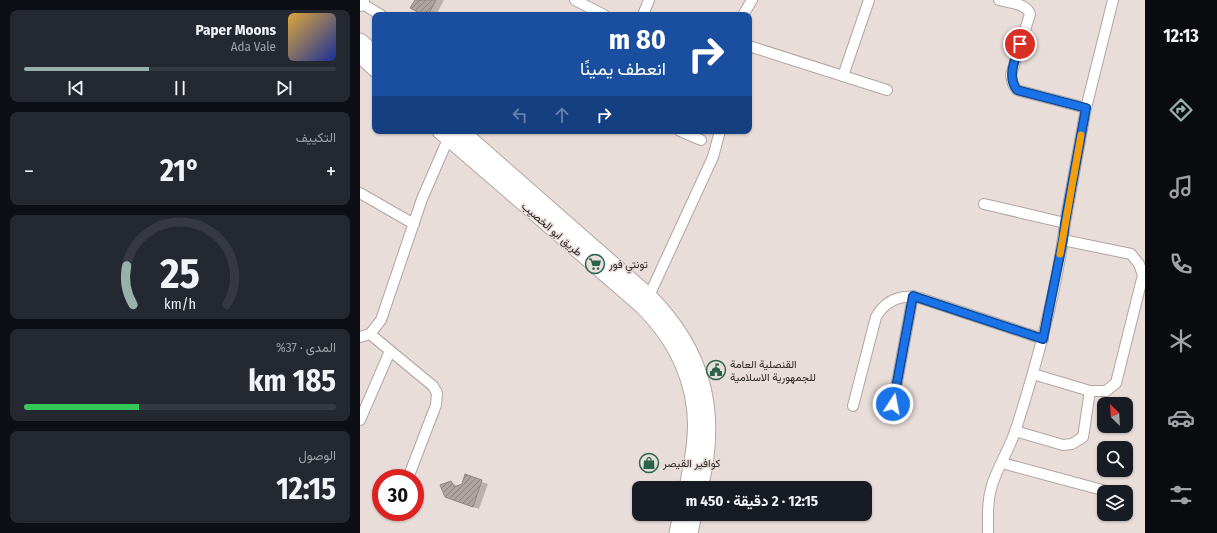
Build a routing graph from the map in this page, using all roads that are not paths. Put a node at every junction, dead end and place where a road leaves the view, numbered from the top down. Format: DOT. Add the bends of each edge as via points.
graph roads {
  1 [pos="575,0"];
  2 [pos="649,0"];
  3 [pos="752,0"];
  4 [pos="870,0"];
  5 [pos="999,0"];
  6 [pos="1113,0"];
  7 [pos="361,2"];
  8 [pos="376,12"];
  9 [pos="598,12"];
  10 [pos="645,12"];
  11 [pos="745,12"];
  12 [pos="360,41"];
  13 [pos="752,47"];
  14 [pos="372,51"];
  15 [pos="360,55"];
  16 [pos="372,66"];
  17 [pos="843,76"];
  18 [pos="887,90"];
  19 [pos="1086,108"];
  20 [pos="465,134"];
  21 [pos="687,134"];
  22 [pos="719,134"];
  23 [pos="444,135"];
  24 [pos="701,140"];
  25 [pos="503,177"];
  26 [pos="360,193"];
  27 [pos="984,204"];
  28 [pos="1065,223"];
  29 [pos="414,224"];
  30 [pos="1063,240"];
  31 [pos="649,296"];
  32 [pos="913,296"];
  33 [pos="370,334"];
  34 [pos="360,337"];
  35 [pos="1043,339"];
  36 [pos="390,351"];
  37 [pos="1033,374"];
  38 [pos="1090,391"];
  39 [pos="893,404"];
  40 [pos="853,406"];
  41 [pos="360,420"];
  42 [pos="1015,431"];
  43 [pos="1002,462"];
  44 [pos="411,469"];
  45 [pos="688,481"];
  46 [pos="701,481"];
  47 [pos="1097,488"];
  48 [pos="680,521"];
  49 [pos="693,521"];
  50 [pos="677,533"];
  51 [pos="690,533"];
  52 [pos="988,533"];
  1 -- 9 [label="street"];
  2 -- 10 [label="street"];
  3 -- 11 [label="street"];
  4 -- 17 [label="street"];
  5 -- 19 [label="street" via="1024,6 1030,14 1011,75 1012,84 1017,90"];
  6 -- 19 [label="street"];
  7 -- 8 [label="street"];
  12 -- 14 [label="main road"];
  13 -- 17 [label="street"];
  15 -- 16 [label="main road"];
  17 -- 18 [label="street"];
  19 -- 28 [label="street"];
  20 -- 25 [label="main road, طريق ابو الخصيب"];
  21 -- 24 [label="street"];
  22 -- 31 [label="street" via="713,157"];
  23 -- 25 [label="main road, طريق ابو الخصيب"];
  23 -- 29 [label="street"];
  25 -- 31 [label="main road, طريق ابو الخصيب"];
  25 -- 45 [label="main road, طريق ابو الخصيب" via="641,305 672,343 686,372 695,409 694,452"];
  26 -- 29 [label="street"];
  27 -- 28 [label="street"];
  28 -- 30 [label="street"];
  29 -- 33 [label="street" via="381,320"];
  30 -- 35 [label="street"];
  30 -- 38 [label="street" via="1131,254 1143,275 1116,383 1106,391"];
  31 -- 46 [label="main road, طريق ابو الخصيب" via="683,337 703,385 709,438"];
  32 -- 35 [label="street"];
  32 -- 39 [label="street"];
  32 -- 40 [label="street" via="891,301 876,317"];
  33 -- 34 [label="street"];
  33 -- 36 [label="street"];
  35 -- 37 [label="street"];
  36 -- 41 [label="street"];
  36 -- 44 [label="street" via="433,386 437,393 437,401"];
  37 -- 38 [label="street"];
  37 -- 42 [label="street"];
  38 -- 42 [label="street" via="1083,437 1072,444 1063,445"];
  42 -- 43 [label="street"];
  43 -- 47 [label="street"];
  43 -- 52 [label="street" via="989,496"];
  48 -- 50 [label="main road"];
  49 -- 51 [label="main road"];
}
